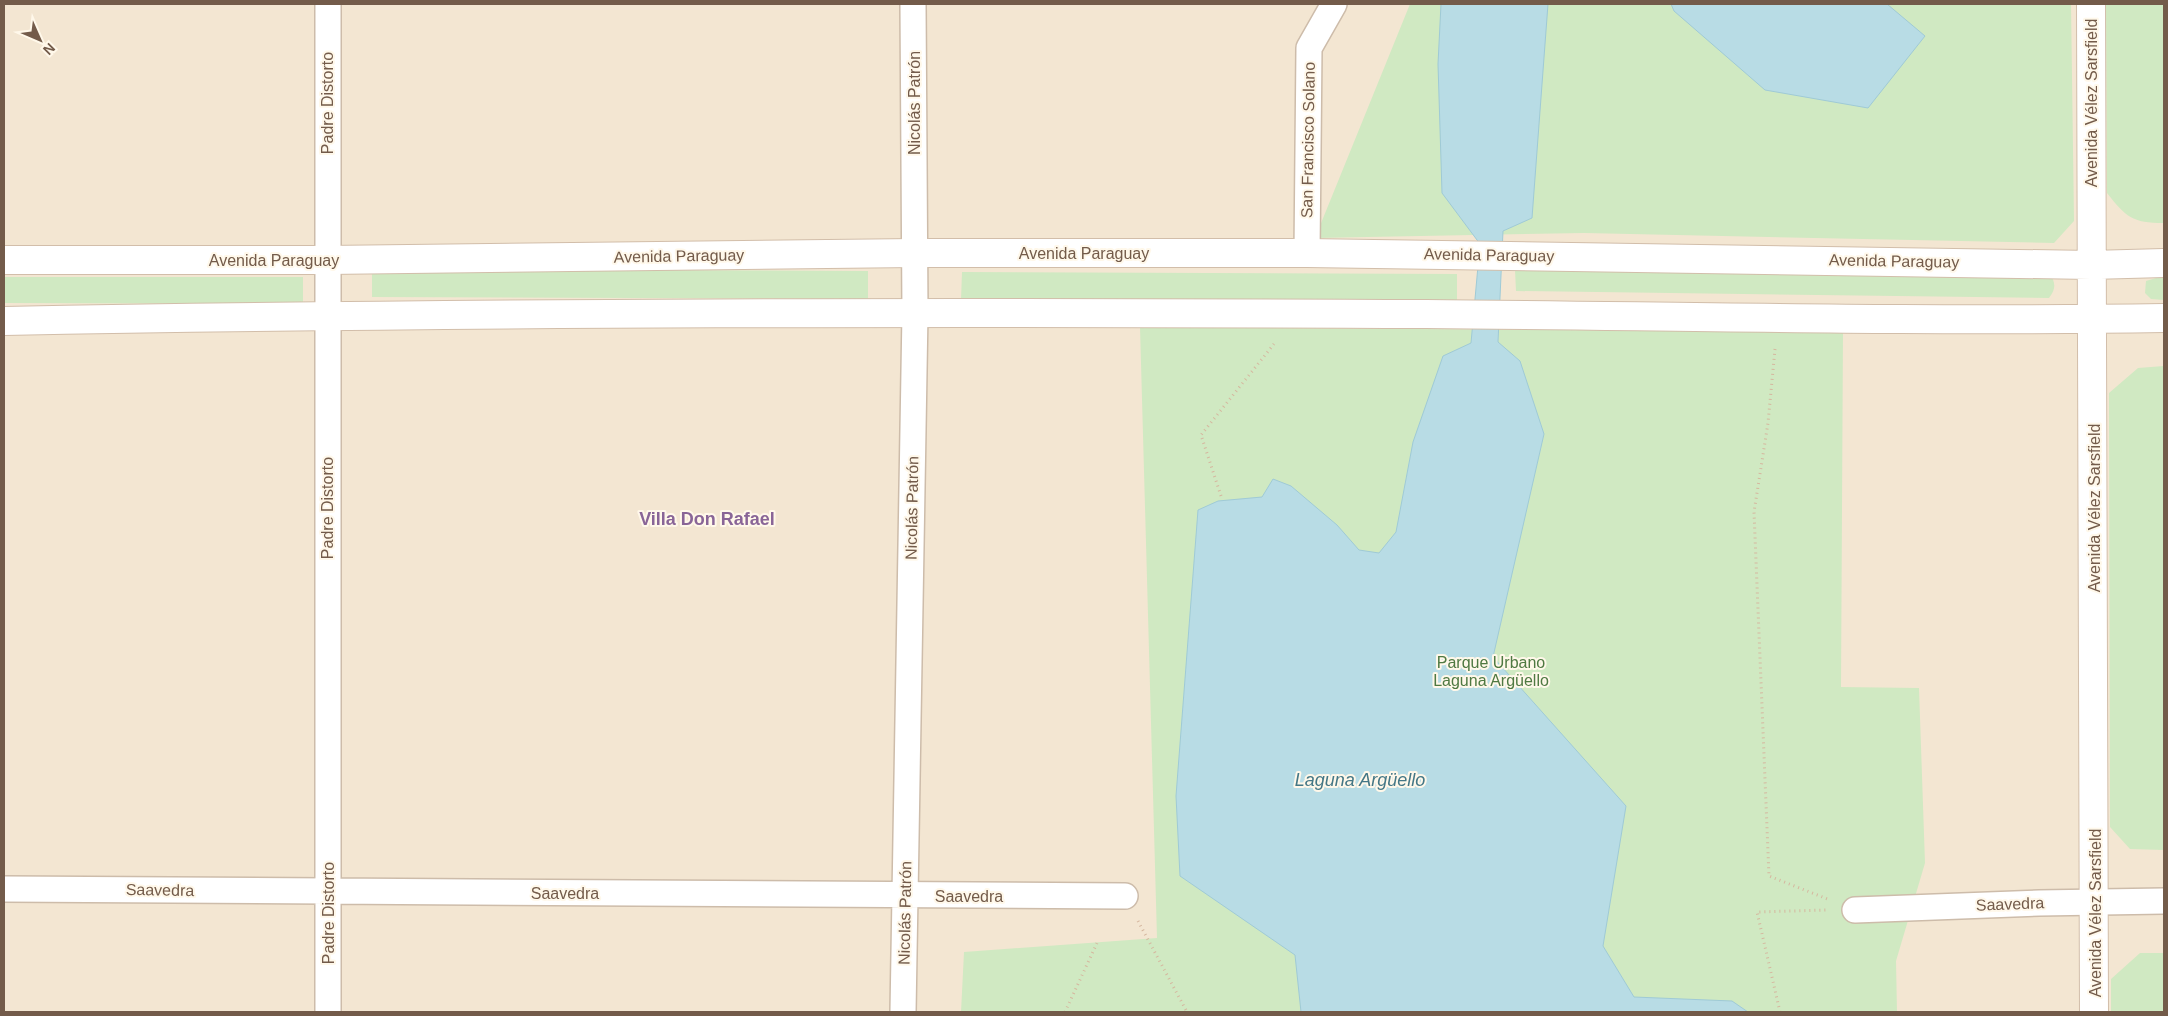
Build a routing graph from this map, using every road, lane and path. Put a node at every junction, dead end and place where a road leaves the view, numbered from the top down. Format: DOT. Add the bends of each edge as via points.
graph roads {
  1 [pos="328,4"];
  2 [pos="913,4"];
  3 [pos="1334,4"];
  4 [pos="2091,4"];
  5 [pos="915,253"];
  6 [pos="1307,253"];
  7 [pos="4,260"];
  8 [pos="327,260"];
  9 [pos="2164,263"];
  10 [pos="2091,264"];
  11 [pos="915,313"];
  12 [pos="327,315"];
  13 [pos="2164,318"];
  14 [pos="2093,320"];
  15 [pos="4,321"];
  16 [pos="1775,340"];
  17 [pos="1275,343"];
  18 [pos="1221,496"];
  19 [pos="4,889"];
  20 [pos="328,892"];
  21 [pos="906,896"];
  22 [pos="1125,896"];
  23 [pos="2164,901"];
  24 [pos="2094,902"];
  25 [pos="1855,910"];
  26 [pos="1097,942"];
  27 [pos="328,1012"];
  28 [pos="903,1012"];
  29 [pos="1065,1012"];
  30 [pos="1187,1012"];
  31 [pos="1780,1012"];
  32 [pos="2094,1012"];
  1 -- 8 [label="street, Padre Distorto"];
  2 -- 5 [label="street, Nicolás Patrón"];
  3 -- 6 [label="street, San Francisco Solano" via="1309,48"];
  4 -- 10 [label="main road, Avenida Vélez Sarsfield"];
  5 -- 6 [label="main road, Avenida Paraguay"];
  5 -- 8 [label="main road, Avenida Paraguay"];
  5 -- 11 [label="street, Nicolás Patrón"];
  6 -- 10 [label="main road, Avenida Paraguay"];
  7 -- 8 [label="main road, Avenida Paraguay"];
  8 -- 12 [label="street, Padre Distorto"];
  9 -- 10 [label="main road, Avenida Paraguay"];
  10 -- 14 [label="main road, Avenida Vélez Sarsfield"];
  11 -- 12 [label="main road"];
  11 -- 14 [label="main road"];
  11 -- 21 [label="street, Nicolás Patrón"];
  12 -- 15 [label="main road"];
  12 -- 20 [label="street, Padre Distorto"];
  13 -- 14 [label="main road"];
  14 -- 24 [label="main road, Avenida Vélez Sarsfield"];
  16 -- 25 [label="path" via="1768,423 1754,512 1769,876"];
  17 -- 18 [label="path" via="1201,435"];
  19 -- 20 [label="street, Saavedra"];
  20 -- 21 [label="street, Saavedra"];
  20 -- 27 [label="street, Padre Distorto"];
  21 -- 22 [label="street, Saavedra"];
  21 -- 28 [label="street, Nicolás Patrón"];
  22 -- 30 [label="path"];
  23 -- 24 [label="street, Saavedra"];
  24 -- 25 [label="street, Saavedra"];
  24 -- 32 [label="main road, Avenida Vélez Sarsfield"];
  25 -- 31 [label="path" via="1757,912"];
  26 -- 29 [label="path"];
}
